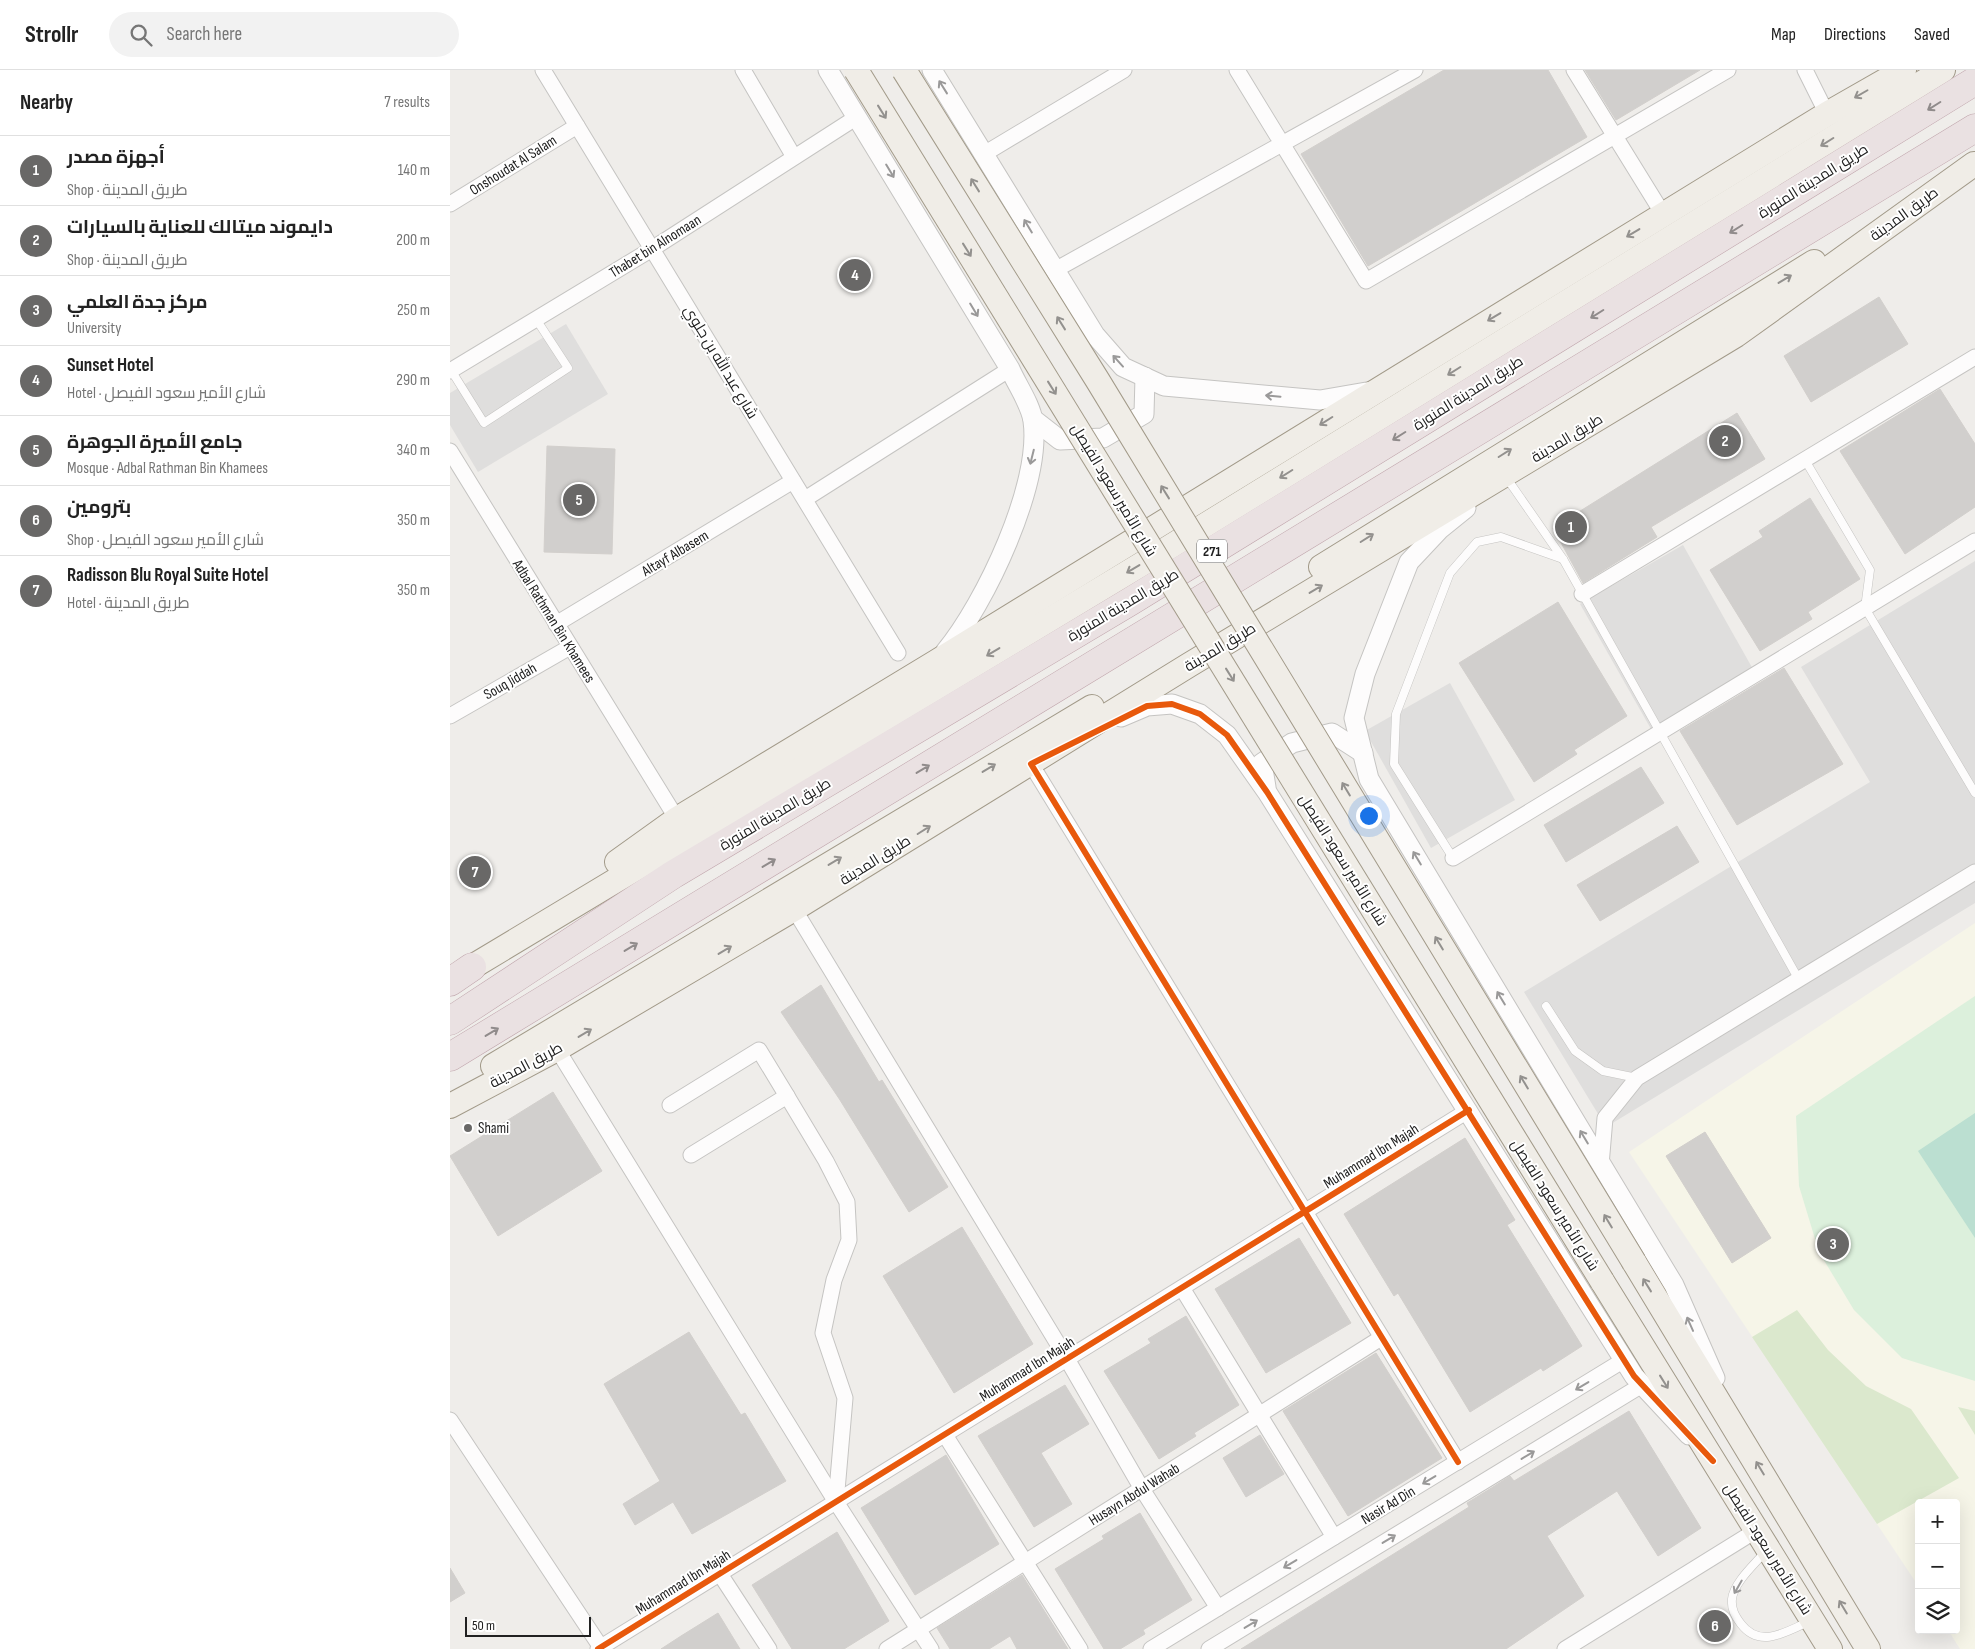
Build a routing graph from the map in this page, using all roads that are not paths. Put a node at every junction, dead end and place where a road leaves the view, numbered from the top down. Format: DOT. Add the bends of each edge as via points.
graph roads {
  1 [pos="543,70"];
  2 [pos="743,70"];
  3 [pos="828,70"];
  4 [pos="856,70"];
  5 [pos="904,70"];
  6 [pos="932,70"];
  7 [pos="1124,70"];
  8 [pos="1237,70"];
  9 [pos="1415,70"];
  10 [pos="1574,70"];
  11 [pos="1728,70"];
  12 [pos="1805,70"];
  13 [pos="1903,70"];
  14 [pos="1943,70"];
  15 [pos="1975,81"];
  16 [pos="1827,114"];
  17 [pos="856,117"];
  18 [pos="577,126"];
  19 [pos="1975,128"];
  20 [pos="1616,137"];
  21 [pos="1281,145"];
  22 [pos="984,154"];
  23 [pos="794,157"];
  24 [pos="1975,164"];
  25 [pos="450,204"];
  26 [pos="1663,214"];
  27 [pos="652,249"];
  28 [pos="1055,270"];
  29 [pos="536,319"];
  30 [pos="1975,357"];
  31 [pos="1010,369"];
  32 [pos="450,371"];
  33 [pos="1145,377"];
  34 [pos="1373,391"];
  35 [pos="1033,419"];
  36 [pos="450,451"];
  37 [pos="1806,460"];
  38 [pos="1505,475"];
  39 [pos="793,481"];
  40 [pos="805,500"];
  41 [pos="1190,533"];
  42 [pos="1975,541"];
  43 [pos="1155,556"];
  44 [pos="1562,559"];
  45 [pos="1582,594"];
  46 [pos="1865,608"];
  47 [pos="1241,616"];
  48 [pos="556,624"];
  49 [pos="1207,638"];
  50 [pos="570,647"];
  51 [pos="898,653"];
  52 [pos="936,662"];
  53 [pos="450,716"];
  54 [pos="1660,733"];
  55 [pos="1363,753"];
  56 [pos="1031,764"];
  57 [pos="1267,792"];
  58 [pos="1975,793"];
  59 [pos="677,819"];
  60 [pos="1453,858"];
  61 [pos="1975,872"];
  62 [pos="794,909"];
  63 [pos="457,976"];
  64 [pos="1799,980"];
  65 [pos="1546,1006"];
  66 [pos="450,1021"];
  67 [pos="557,1049"];
  68 [pos="450,1057"];
  69 [pos="1637,1078"];
  70 [pos="450,1093"];
  71 [pos="787,1096"];
  72 [pos="450,1106"];
  73 [pos="670,1106"];
  74 [pos="1468,1110"];
  75 [pos="691,1155"];
  76 [pos="1601,1165"];
  77 [pos="1306,1211"];
  78 [pos="1182,1288"];
  79 [pos="1381,1338"];
  80 [pos="1067,1359"];
  81 [pos="1624,1360"];
  82 [pos="1642,1385"];
  83 [pos="1260,1414"];
  84 [pos="450,1420"];
  85 [pos="1738,1432"];
  86 [pos="945,1435"];
  87 [pos="1713,1461"];
  88 [pos="1458,1462"];
  89 [pos="1142,1489"];
  90 [pos="836,1502"];
  91 [pos="1334,1537"];
  92 [pos="1762,1539"];
  93 [pos="1026,1562"];
  94 [pos="720,1574"];
  95 [pos="1218,1608"];
  96 [pos="1812,1620"];
  97 [pos="919,1629"];
  98 [pos="1582,1645"];
  99 [pos="600,1648"];
  100 [pos="769,1649"];
  101 [pos="887,1649"];
  102 [pos="931,1649"];
  103 [pos="1080,1649"];
  104 [pos="1151,1649"];
  105 [pos="1209,1649"];
  106 [pos="1566,1649"];
  107 [pos="1830,1649"];
  108 [pos="1868,1649"];
  1 -- 18 [label="street, شارع عبد الله بن جلوي"];
  2 -- 23 [label="street"];
  3 -- 17 [label="street"];
  4 -- 43 [label="main road, شارع الأمير سعود الفيصل, one-way, bridge"];
  41 -- 5 [label="main road, one-way, bridge"];
  22 -- 6 [label="street, one-way"];
  7 -- 22 [label="street"];
  8 -- 21 [label="street"];
  9 -- 21 [label="street"];
  10 -- 20 [label="street"];
  11 -- 20 [label="street"];
  12 -- 16 [label="street"];
  13 -- 16 [label="main road, one-way"];
  14 -- 41 [label="main road, one-way"];
  15 -- 66 [label="highway, طريق المدينة المنورة / 271, one-way" via="1139,596 674,874"];
  16 -- 26 [label="main road"];
  17 -- 23 [label="street, Thabet bin Alnomaan"];
  17 -- 31 [label="street, one-way"];
  18 -- 25 [label="street, Onshoudat Al Salam"];
  18 -- 27 [label="street, شارع عبد الله بن جلوي"];
  68 -- 19 [label="highway, 271, one-way"];
  20 -- 21 [label="street" via="1366,281"];
  20 -- 26 [label="street"];
  21 -- 28 [label="street"];
  28 -- 22 [label="street, one-way"];
  23 -- 27 [label="street, Thabet bin Alnomaan"];
  24 -- 38 [label="main road, طريق المدينة" via="1736,335"];
  47 -- 24 [label="main road, طريق المدينة, one-way"];
  26 -- 34 [label="main road, one-way"];
  27 -- 29 [label="street, Thabet bin Alnomaan"];
  27 -- 39 [label="street, شارع عبد الله بن جلوي"];
  33 -- 28 [label="street, one-way" via="1123,367 1095,335"];
  29 -- 32 [label="street, Thabet bin Alnomaan"];
  29 -- 32 [label="lane" via="568,368 484,423"];
  30 -- 37 [label="street"];
  31 -- 35 [label="street"];
  31 -- 40 [label="street"];
  34 -- 33 [label="street, one-way" via="1320,400 1164,386"];
  33 -- 35 [label="street" via="1144,414 1103,438 1060,440"];
  34 -- 52 [label="main road, one-way"];
  35 -- 52 [label="street, one-way" via="1035,446 1021,501 998,568 962,632"];
  36 -- 48 [label="street, Adbal Rathman Bin Khamees"];
  37 -- 45 [label="street"];
  37 -- 46 [label="lane" via="1870,570"];
  38 -- 44 [label="lane"];
  38 -- 55 [label="street" via="1440,529 1410,562 1365,674 1354,718"];
  56 -- 38 [label="main road, طريق المدينة, one-way"];
  39 -- 40 [label="street, شارع عبد الله بن جلوي"];
  39 -- 48 [label="street, Altayf Albasem"];
  40 -- 51 [label="street, شارع عبد الله بن جلوي"];
  41 -- 43 [label="main road"];
  41 -- 47 [label="main road, bridge"];
  42 -- 46 [label="street"];
  43 -- 49 [label="main road, شارع الأمير سعود الفيصل, bridge"];
  43 -- 63 [label="main road, one-way"];
  44 -- 45 [label="lane"];
  44 -- 60 [label="lane" via="1501,537 1477,542 1450,574 1396,714 1394,764"];
  45 -- 54 [label="lane"];
  46 -- 54 [label="street"];
  46 -- 58 [label="lane"];
  47 -- 49 [label="main road, طريق المدينة"];
  85 -- 47 [label="main road, one-way, bridge"];
  48 -- 50 [label="street, Adbal Rathman Bin Khamees"];
  70 -- 49 [label="main road, طريق المدينة, one-way"];
  49 -- 87 [label="main road, شارع الأمير سعود الفيصل, one-way, bridge"];
  50 -- 53 [label="street, Souq Jiddah"];
  50 -- 59 [label="street, Adbal Rathman Bin Khamees"];
  52 -- 59 [label="main road"];
  54 -- 60 [label="street"];
  54 -- 64 [label="lane"];
  55 -- 57 [label="street" via="1332,732 1292,742 1262,763"];
  76 -- 55 [label="street, one-way" via="1369,779"];
  56 -- 57 [label="street" via="1147,706 1172,704 1200,714 1227,735"];
  62 -- 56 [label="main road, طريق المدينة, one-way"];
  56 -- 77 [label="street"];
  57 -- 74 [label="street"];
  59 -- 63 [label="main road"];
  61 -- 64 [label="street"];
  67 -- 62 [label="main road, طريق المدينة, one-way"];
  62 -- 80 [label="street"];
  64 -- 69 [label="street"];
  65 -- 69 [label="lane" via="1575,1051 1603,1071"];
  67 -- 72 [label="main road, طريق المدينة"];
  67 -- 90 [label="street"];
  69 -- 76 [label="street" via="1604,1118"];
  71 -- 73 [label="street" via="760,1050"];
  71 -- 75 [label="street"];
  71 -- 90 [label="street" via="846,1202 849,1240 834,1280 823,1333 845,1398"];
  74 -- 77 [label="street, Muhammad Ibn Majah"];
  74 -- 81 [label="street"];
  85 -- 76 [label="street, one-way" via="1674,1285"];
  77 -- 78 [label="street, Muhammad Ibn Majah"];
  77 -- 79 [label="street"];
  78 -- 80 [label="street, Muhammad Ibn Majah"];
  78 -- 83 [label="street"];
  79 -- 83 [label="street, Husayn Abdul Wahab"];
  79 -- 88 [label="street"];
  80 -- 86 [label="street, Muhammad Ibn Majah"];
  80 -- 89 [label="street"];
  81 -- 82 [label="street"];
  81 -- 88 [label="street, Nasir Ad Din, one-way"];
  82 -- 87 [label="street"];
  105 -- 82 [label="street, Nasir Ad Din, one-way"];
  83 -- 89 [label="street, Husayn Abdul Wahab"];
  83 -- 91 [label="street"];
  84 -- 99 [label="street"];
  108 -- 85 [label="main road, one-way"];
  86 -- 90 [label="street, Muhammad Ibn Majah"];
  86 -- 93 [label="street"];
  87 -- 92 [label="main road, شارع الأمير سعود الفيصل"];
  88 -- 91 [label="street, Nasir Ad Din, one-way"];
  89 -- 93 [label="street, Husayn Abdul Wahab"];
  89 -- 95 [label="street"];
  90 -- 94 [label="street, Muhammad Ibn Majah"];
  90 -- 97 [label="street"];
  91 -- 95 [label="street, Nasir Ad Din, one-way"];
  92 -- 96 [label="main road, شارع الأمير سعود الفيصل"];
  92 -- 96 [label="lane, one-way" via="1732,1598 1733,1614 1748,1634 1762,1638 1778,1636"];
  92 -- 98 [label="street"];
  93 -- 97 [label="street, Husayn Abdul Wahab"];
  93 -- 103 [label="street"];
  94 -- 99 [label="street, Muhammad Ibn Majah"];
  94 -- 100 [label="street"];
  95 -- 104 [label="street, Nasir Ad Din"];
  96 -- 107 [label="main road, شارع الأمير سعود الفيصل"];
  97 -- 101 [label="street, Husayn Abdul Wahab"];
  97 -- 102 [label="street"];
  98 -- 106 [label="street"];
}
